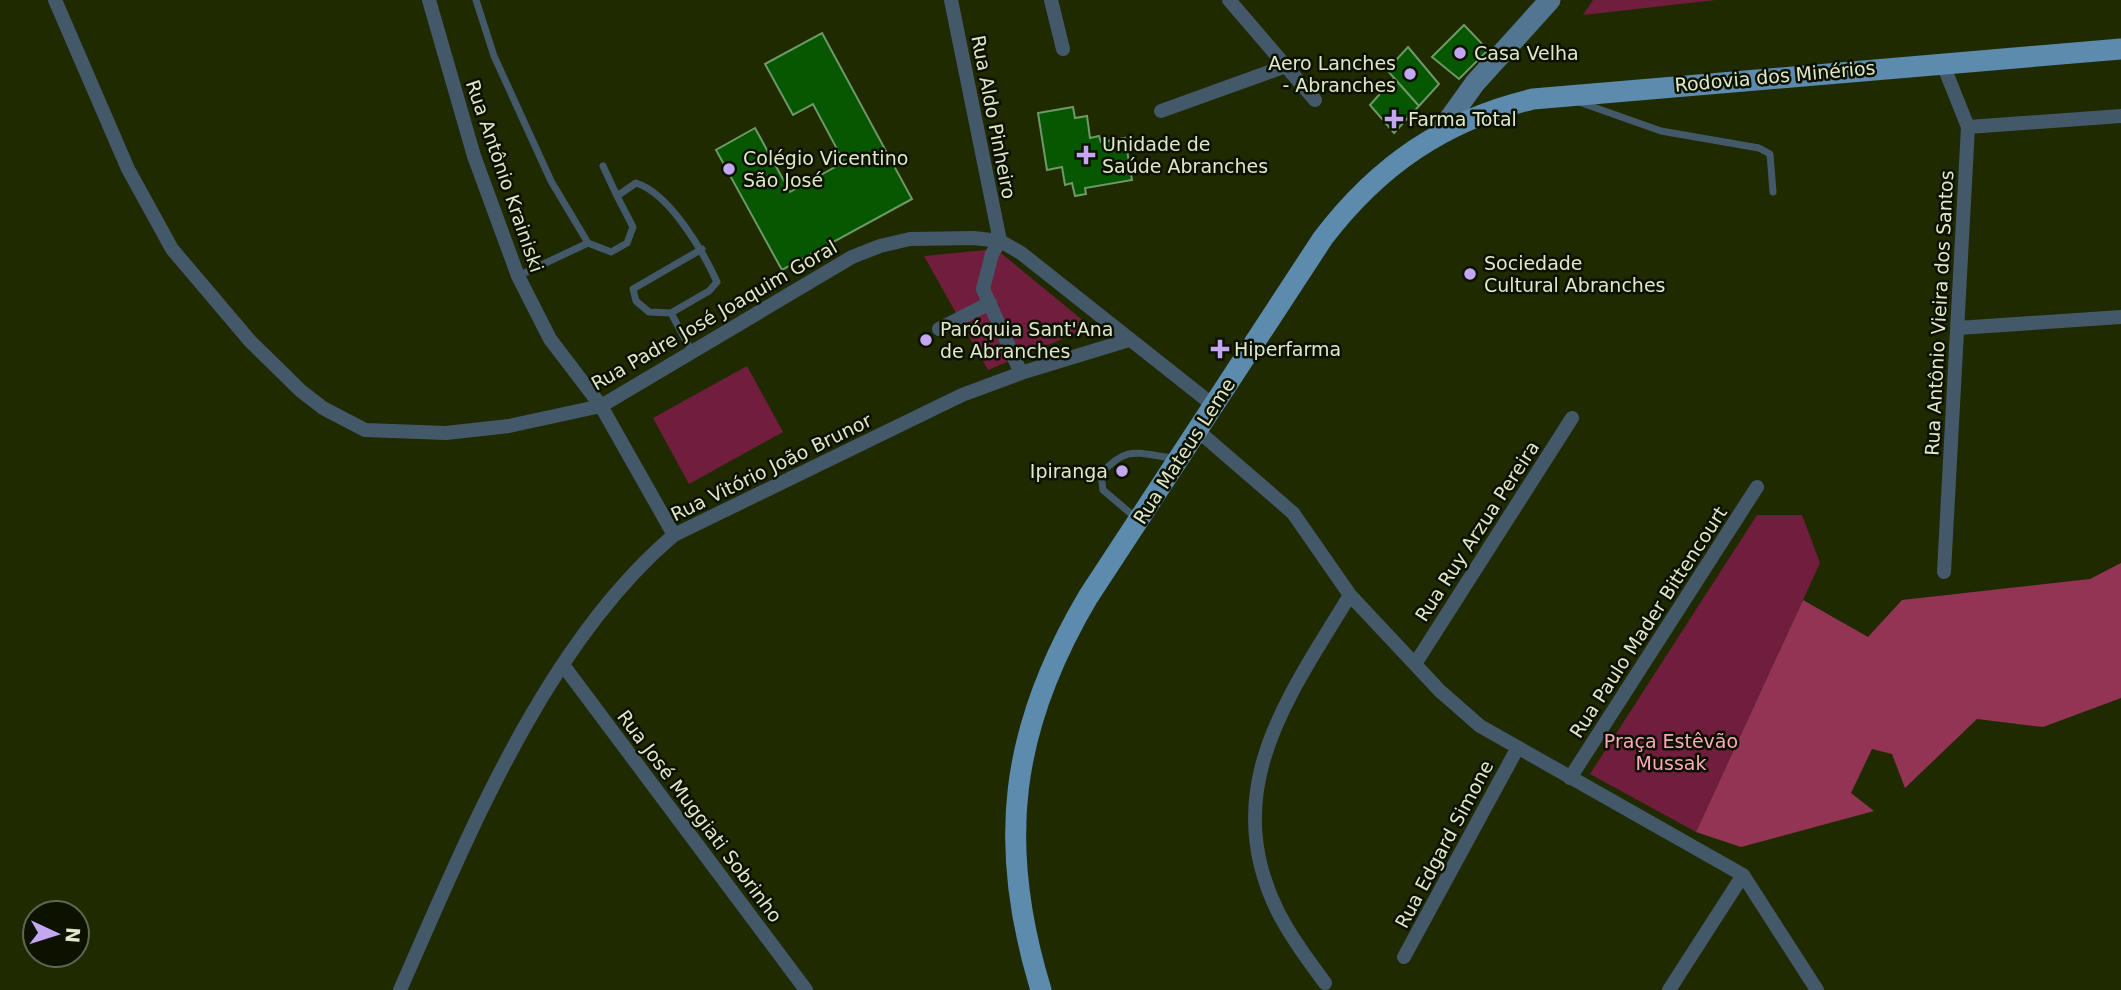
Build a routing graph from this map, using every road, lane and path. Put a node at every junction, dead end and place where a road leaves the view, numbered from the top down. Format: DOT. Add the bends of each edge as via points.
graph roads {
  1 [pos="55,0"];
  2 [pos="429,0"];
  3 [pos="476,0"];
  4 [pos="951,0"];
  5 [pos="1051,0"];
  6 [pos="1230,0"];
  7 [pos="1549,0"];
  8 [pos="1063,49"];
  9 [pos="2121,49"];
  10 [pos="1942,62"];
  11 [pos="1286,66"];
  12 [pos="1559,95"];
  13 [pos="1315,100"];
  14 [pos="1161,111"];
  15 [pos="2121,116"];
  16 [pos="1968,127"];
  17 [pos="1437,136"];
  18 [pos="603,166"];
  19 [pos="1773,192"];
  20 [pos="617,196"];
  21 [pos="1000,241"];
  22 [pos="588,243"];
  23 [pos="702,249"];
  24 [pos="518,276"];
  25 [pos="990,303"];
  26 [pos="671,313"];
  27 [pos="2121,317"];
  28 [pos="1958,328"];
  29 [pos="939,329"];
  30 [pos="1129,341"];
  31 [pos="692,352"];
  32 [pos="1021,373"];
  33 [pos="1213,405"];
  34 [pos="601,406"];
  35 [pos="1572,418"];
  36 [pos="1197,430"];
  37 [pos="1178,459"];
  38 [pos="1757,487"];
  39 [pos="1138,520"];
  40 [pos="674,535"];
  41 [pos="1944,572"];
  42 [pos="1350,595"];
  43 [pos="1415,664"];
  44 [pos="563,665"];
  45 [pos="1517,749"];
  46 [pos="1570,778"];
  47 [pos="1743,875"];
  48 [pos="1404,957"];
  49 [pos="1325,983"];
  50 [pos="400,990"];
  51 [pos="806,990"];
  52 [pos="1041,990"];
  53 [pos="1669,990"];
  54 [pos="1817,990"];
  1 -- 34 [label="street, Rua Padre José Joaquim Goral" via="128,169 172,249 272,364 323,408 365,430 416,435 509,426"];
  2 -- 24 [label="street, Rua Antônio Krainiski" via="474,156"];
  3 -- 22 [label="lane" via="505,81 551,181"];
  4 -- 21 [label="street, Rua Aldo Pinheiro"];
  5 -- 8 [label="street"];
  6 -- 11 [label="street"];
  7 -- 17 [label="street, Rua Mateus Leme" via="1475,83"];
  9 -- 10 [label="main road, Rodovia dos Minérios"];
  10 -- 12 [label="main road, Rodovia dos Minérios"];
  10 -- 16 [label="street, Rua Antônio Vieira dos Santos"];
  11 -- 13 [label="street"];
  11 -- 14 [label="street"];
  12 -- 17 [label="main road, Rodovia dos Minérios" via="1504,106"];
  12 -- 19 [label="lane" via="1661,131 1759,148 1770,154 1773,163"];
  15 -- 16 [label="street"];
  16 -- 28 [label="street, Rua Antônio Vieira dos Santos"];
  17 -- 33 [label="main road, Rua Mateus Leme" via="1375,178 1349,205"];
  18 -- 20 [label="lane"];
  20 -- 22 [label="lane" via="633,227 627,243 611,252"];
  20 -- 23 [label="lane" via="636,183 650,187"];
  21 -- 25 [label="street" via="983,289"];
  21 -- 30 [label="street, Rua Padre José Joaquim Goral" via="1046,271"];
  21 -- 31 [label="street, Rua Padre José Joaquim Goral" via="942,237 880,246 852,257"];
  22 -- 24 [label="lane"];
  23 -- 26 [label="lane" via="716,282"];
  23 -- 26 [label="lane" via="633,289 636,301 649,313"];
  24 -- 34 [label="street, Rua Antônio Krainiski" via="550,340"];
  25 -- 29 [label="street"];
  25 -- 32 [label="street"];
  26 -- 31 [label="lane"];
  27 -- 28 [label="street"];
  28 -- 41 [label="street, Rua Antônio Vieira dos Santos"];
  30 -- 32 [label="street, Rua Vitório João Brunor"];
  30 -- 33 [label="street"];
  31 -- 34 [label="street, Rua Padre José Joaquim Goral"];
  32 -- 40 [label="street, Rua Vitório João Brunor" via="962,395"];
  33 -- 36 [label="main road, Rua Mateus Leme"];
  34 -- 40 [label="street, Rua Antônio Krainiski"];
  35 -- 43 [label="street, Rua Ruy Arzua Pereira"];
  36 -- 37 [label="main road, Rua Mateus Leme"];
  36 -- 42 [label="street" via="1293,513"];
  37 -- 39 [label="main road, Rua Mateus Leme"];
  37 -- 39 [label="lane" via="1128,453 1116,457 1101,474 1103,490"];
  38 -- 46 [label="street, Rua Paulo Mader Bittencourt"];
  39 -- 52 [label="main road, Rua Mateus Leme" via="1056,657 1037,706 1020,774 1014,848 1019,905"];
  40 -- 44 [label="street, Rua Vitório João Brunor" via="597,614"];
  42 -- 43 [label="street"];
  42 -- 49 [label="street" via="1280,711 1268,738 1256,797 1266,884 1291,936"];
  43 -- 45 [label="street" via="1460,709"];
  44 -- 50 [label="street, Rua Vitório João Brunor" via="488,798"];
  44 -- 51 [label="street, Rua José Muggiati Sobrinho"];
  45 -- 46 [label="street"];
  45 -- 48 [label="street, Rua Edgard Simone"];
  46 -- 47 [label="street"];
  47 -- 53 [label="street"];
  47 -- 54 [label="street"];
}
